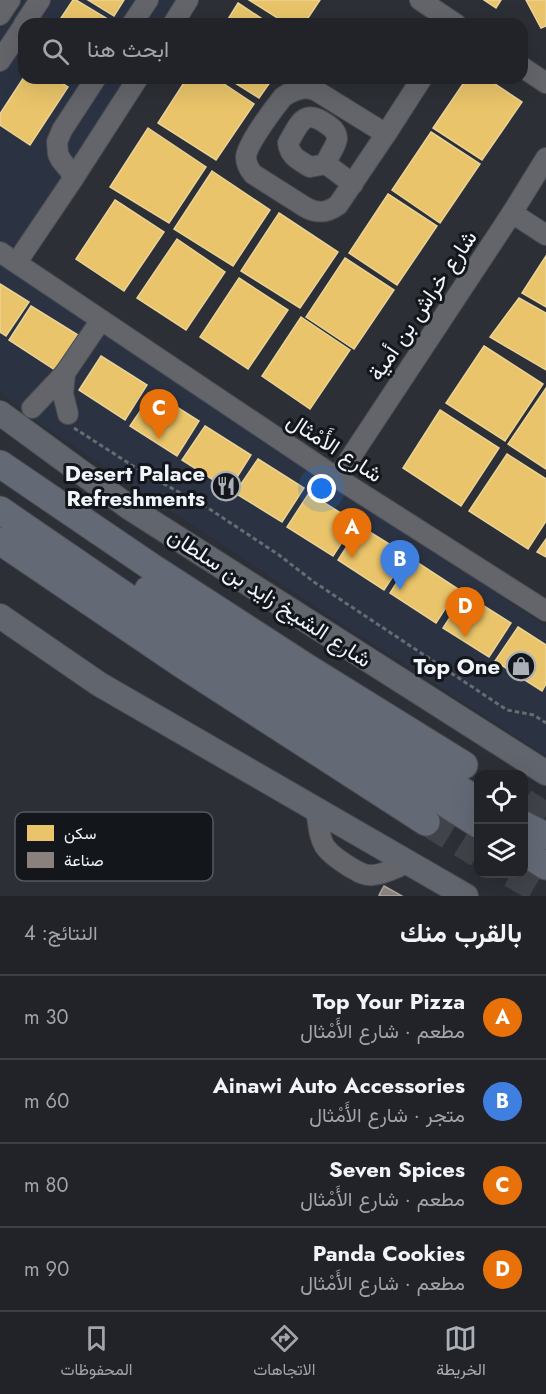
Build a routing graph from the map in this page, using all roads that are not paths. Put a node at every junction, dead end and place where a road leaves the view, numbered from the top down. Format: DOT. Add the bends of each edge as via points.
graph roads {
  1 [pos="10,0"];
  2 [pos="40,0"];
  3 [pos="148,0"];
  4 [pos="188,0"];
  5 [pos="420,0"];
  6 [pos="0,15"];
  7 [pos="28,18"];
  8 [pos="136,18"];
  9 [pos="177,18"];
  10 [pos="447,18"];
  11 [pos="18,33"];
  12 [pos="0,61"];
  13 [pos="528,71"];
  14 [pos="546,83"];
  15 [pos="92,84"];
  16 [pos="134,84"];
  17 [pos="418,84"];
  18 [pos="386,134"];
  19 [pos="546,158"];
  20 [pos="326,164"];
  21 [pos="73,179"];
  22 [pos="352,184"];
  23 [pos="512,213"];
  24 [pos="546,235"];
  25 [pos="0,252"];
  26 [pos="17,262"];
  27 [pos="101,320"];
  28 [pos="65,373"];
  29 [pos="32,408"];
  30 [pos="0,413"];
  31 [pos="67,419"];
  32 [pos="0,464"];
  33 [pos="337,478"];
  34 [pos="0,490"];
  35 [pos="0,510"];
  36 [pos="0,542"];
  37 [pos="0,601"];
  38 [pos="546,611"];
  39 [pos="0,615"];
  40 [pos="32,637"];
  41 [pos="464,765"];
  42 [pos="546,773"];
  43 [pos="474,798"];
  44 [pos="316,809"];
  45 [pos="474,821"];
  46 [pos="426,822"];
  47 [pos="528,827"];
  48 [pos="546,836"];
  49 [pos="528,855"];
  50 [pos="408,862"];
  51 [pos="546,866"];
  52 [pos="466,896"];
  1 -- 6 [label="street"];
  2 -- 7 [label="street"];
  3 -- 8 [label="street"];
  4 -- 9 [label="street"];
  5 -- 10 [label="street"];
  11 -- 12 [label="street"];
  13 -- 14 [label="street"];
  15 -- 21 [label="street" via="57,142 58,154"];
  16 -- 21 [label="street"];
  17 -- 18 [label="street"];
  18 -- 22 [label="street"];
  18 -- 22 [label="street" via="315,90 298,88 283,97 248,149 246,162 253,174 311,211 333,209"];
  19 -- 23 [label="street, شارع خراش بن أمية"];
  20 -- 22 [label="street"];
  21 -- 26 [label="street"];
  23 -- 24 [label="street"];
  23 -- 33 [label="street, شارع خراش بن أمية"];
  25 -- 26 [label="street, شارع الأَمْثال"];
  26 -- 27 [label="street, شارع الأَمْثال"];
  27 -- 28 [label="street"];
  27 -- 33 [label="street, شارع الأَمْثال"];
  28 -- 29 [label="street"];
  28 -- 31 [label="street"];
  30 -- 42 [label="main road, شارع الشيخ زايد بن سلطان" via="130,508"];
  32 -- 41 [label="highway, شارع الشيخ زايد بن سلطان" via="150,566"];
  33 -- 38 [label="street, شارع الأَمْثال"];
  34 -- 43 [label="highway" via="77,544"];
  35 -- 45 [label="highway" via="207,652"];
  36 -- 46 [label="highway"];
  37 -- 40 [label="main road"];
  39 -- 40 [label="main road"];
  40 -- 44 [label="main road" via="99,684"];
  44 -- 50 [label="main road"];
  44 -- 50 [label="street" via="324,847 357,871 375,875"];
  47 -- 48 [label="highway"];
  49 -- 51 [label="highway"];
  50 -- 52 [label="main road"];
}
